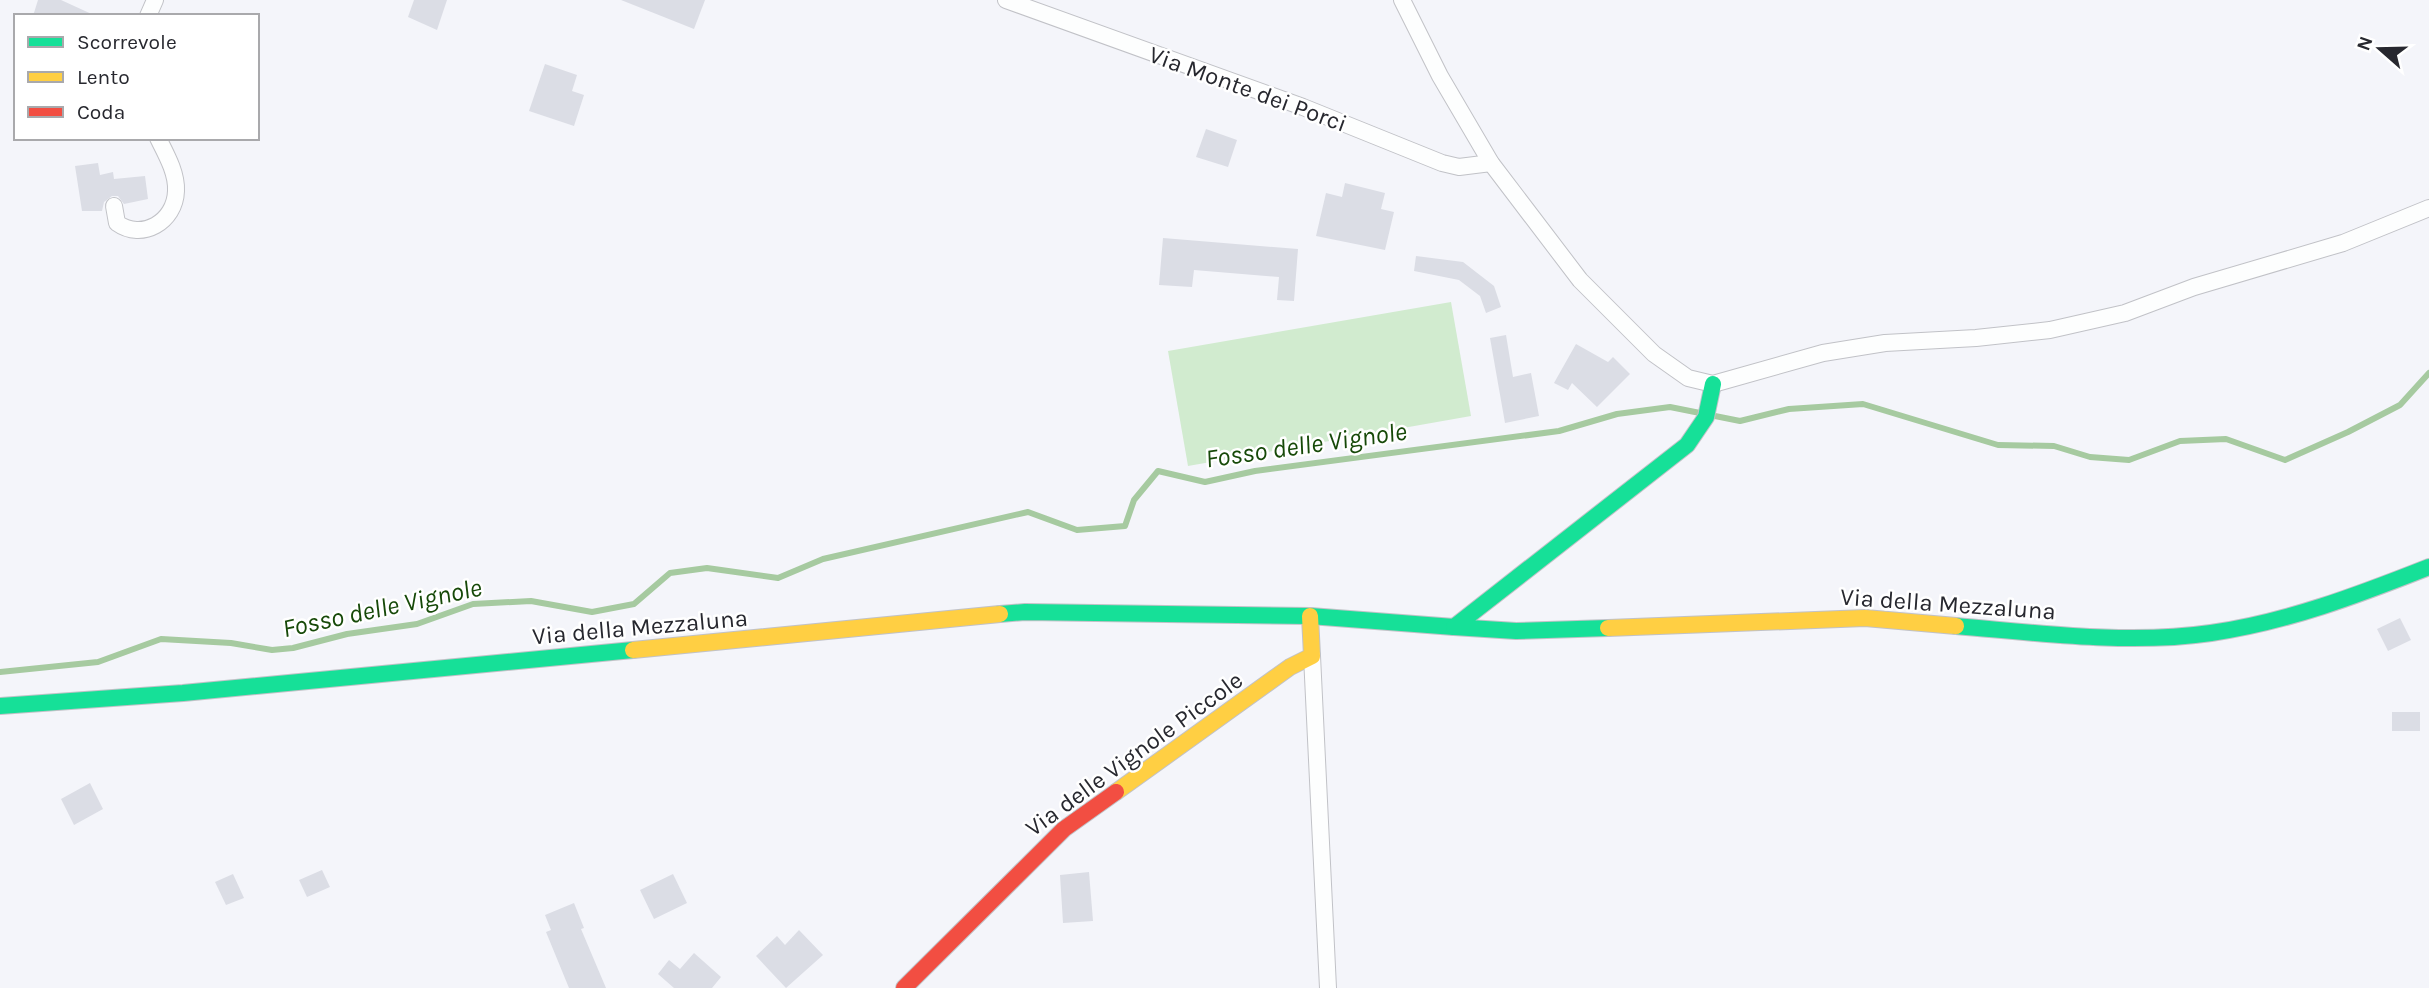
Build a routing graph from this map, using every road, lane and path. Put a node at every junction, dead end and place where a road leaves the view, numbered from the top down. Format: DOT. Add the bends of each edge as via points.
graph roads {
  1 [pos="1006,0"];
  2 [pos="1402,0"];
  3 [pos="159,140"];
  4 [pos="1491,163"];
  5 [pos="114,206"];
  6 [pos="2429,208"];
  7 [pos="1713,384"];
  8 [pos="2429,567"];
  9 [pos="1310,616"];
  10 [pos="1454,627"];
  11 [pos="1312,656"];
  12 [pos="0,706"];
  13 [pos="904,988"];
  14 [pos="1328,988"];
  1 -- 4 [label="street, Via Monte dei Porci" via="1303,107 1442,163 1459,167"];
  2 -- 4 [label="street"];
  3 -- 5 [label="street" via="176,184 170,213 159,224 139,231 117,223"];
  4 -- 7 [label="street" via="1589,289 1654,354 1688,378"];
  6 -- 7 [label="street" via="2343,243 2194,287 2125,313 2050,330 1885,343 1823,353"];
  7 -- 10 [label="street" via="1711,408 1687,445"];
  8 -- 10 [label="street, Via della Mezzaluna" via="2342,601 2278,619 2210,633 2154,637 2037,633 1865,618 1516,631"];
  9 -- 10 [label="street, Via della Mezzaluna"];
  9 -- 11 [label="street"];
  9 -- 12 [label="street, Via della Mezzaluna" via="1025,612"];
  11 -- 13 [label="street, Via delle Vignole Piccole" via="1290,667 1064,829"];
  11 -- 14 [label="street"];
}
